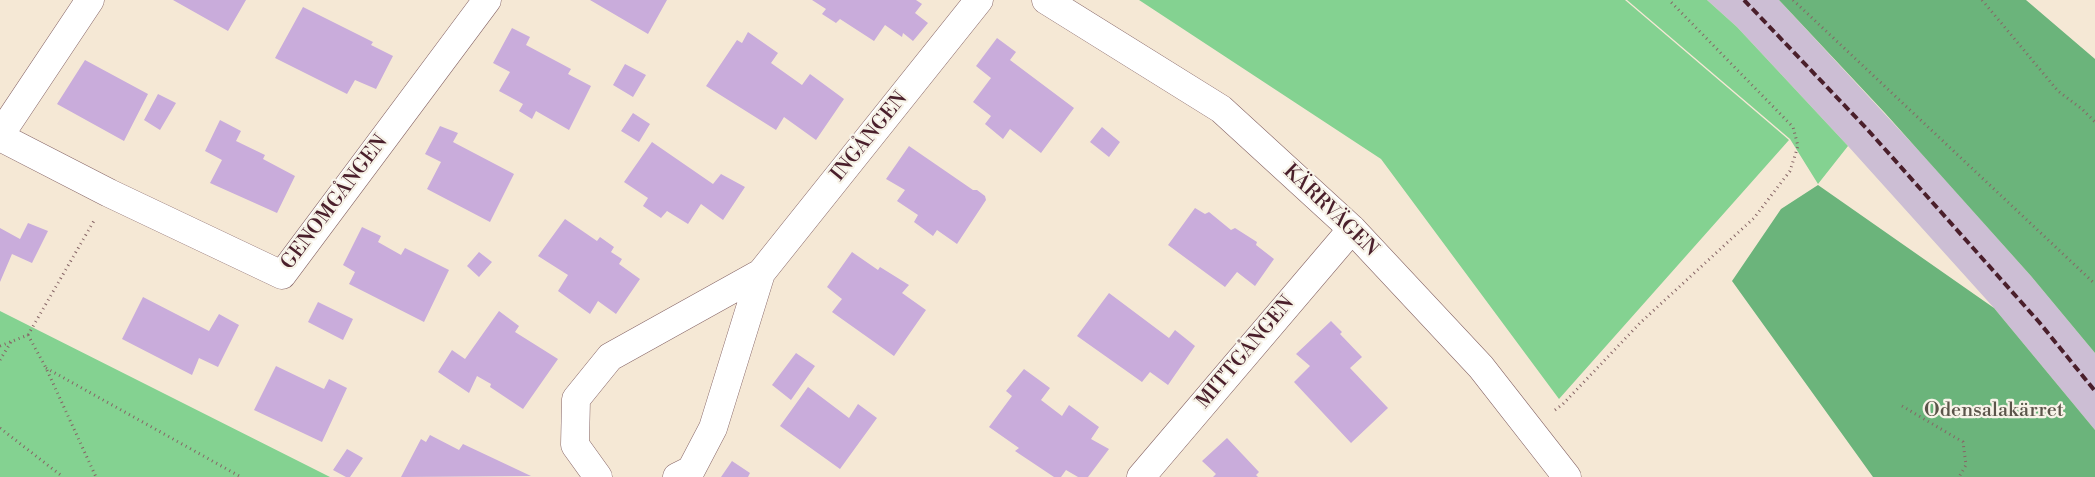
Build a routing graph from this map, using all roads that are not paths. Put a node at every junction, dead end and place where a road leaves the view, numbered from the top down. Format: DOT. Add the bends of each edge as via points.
graph roads {
  1 [pos="90,0"];
  2 [pos="487,0"];
  3 [pos="979,0"];
  4 [pos="1046,0"];
  5 [pos="0,136"];
  6 [pos="1352,229"];
  7 [pos="760,273"];
  8 [pos="598,477"];
  9 [pos="677,477"];
  10 [pos="1141,477"];
  11 [pos="1567,477"];
  1 -- 5 [label="street, GENOMGÅNGEN"];
  2 -- 5 [label="street, GENOMGÅNGEN" via="282,275 109,194"];
  3 -- 7 [label="street, INGÅNGEN"];
  4 -- 6 [label="street, KÄRRVÄGEN" via="1222,109"];
  6 -- 10 [label="street, MITTGÅNGEN"];
  6 -- 11 [label="street, KÄRRVÄGEN" via="1481,367"];
  7 -- 8 [label="street, INGÅNGEN" via="610,357 576,399 575,445"];
  7 -- 9 [label="street, INGÅNGEN" via="713,428 691,470"];
}
